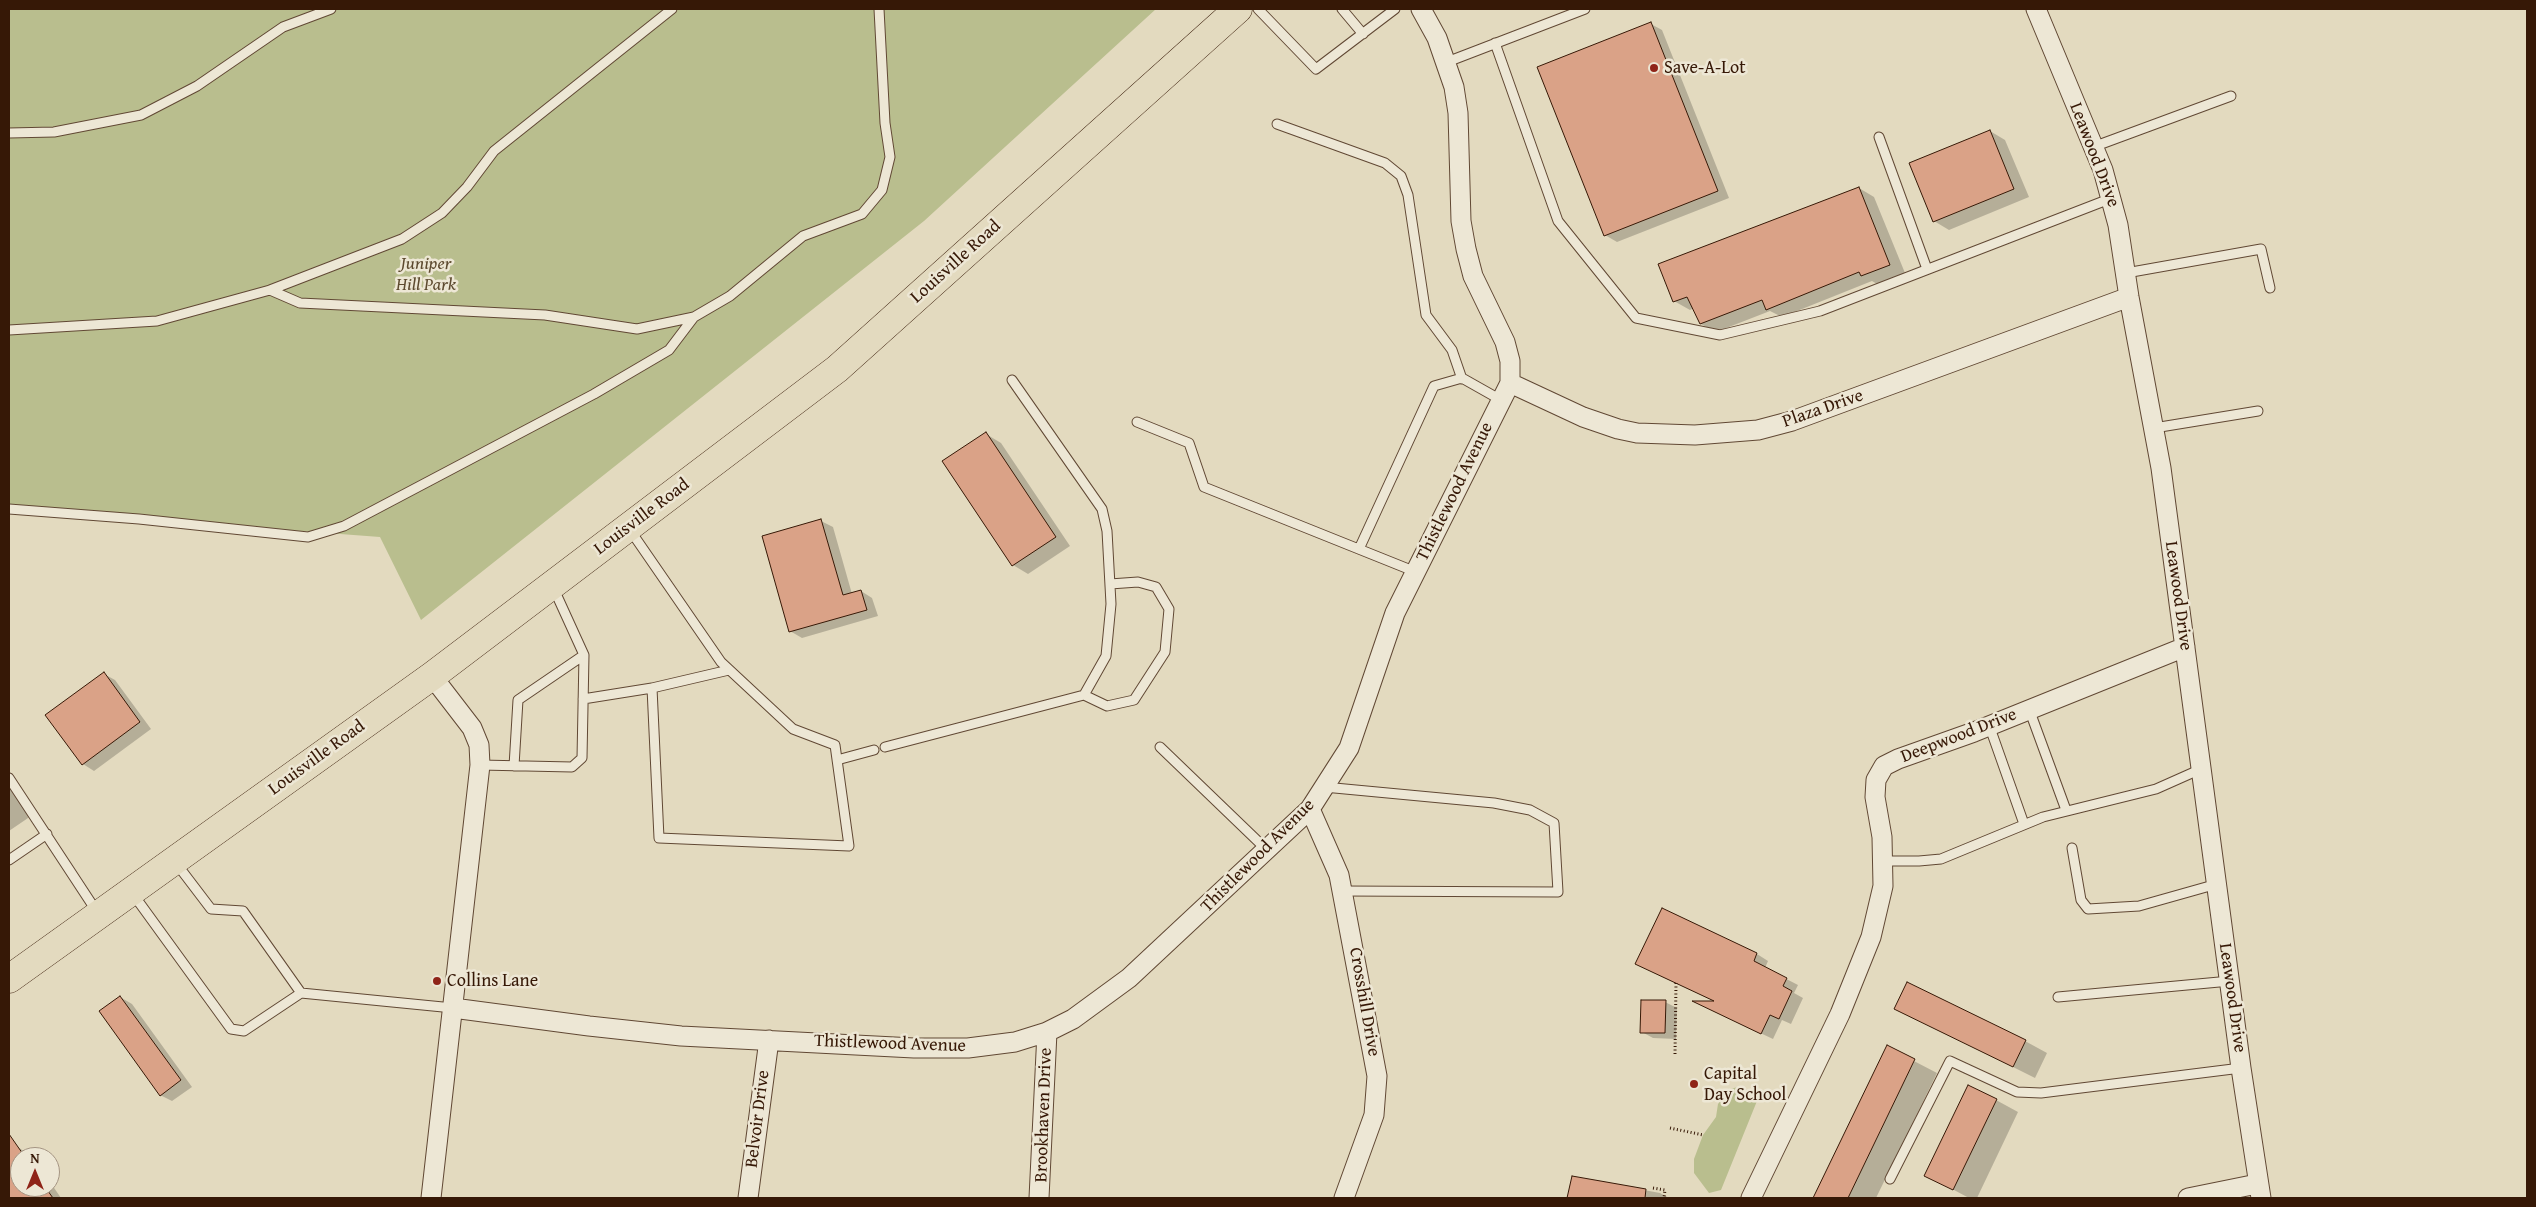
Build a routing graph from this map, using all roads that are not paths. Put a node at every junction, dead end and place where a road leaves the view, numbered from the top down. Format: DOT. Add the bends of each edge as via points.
graph roads {
  1 [pos="331,9"];
  2 [pos="672,9"];
  3 [pos="879,9"];
  4 [pos="1238,9"];
  5 [pos="1258,9"];
  6 [pos="1342,9"];
  7 [pos="1395,9"];
  8 [pos="1421,9"];
  9 [pos="1586,9"];
  10 [pos="2040,10"];
  11 [pos="1363,34"];
  12 [pos="1495,44"];
  13 [pos="1447,62"];
  14 [pos="2231,96"];
  15 [pos="1277,124"];
  16 [pos="9,132"];
  17 [pos="1879,137"];
  18 [pos="2093,147"];
  19 [pos="2112,197"];
  20 [pos="1928,269"];
  21 [pos="2126,273"];
  22 [pos="2270,288"];
  23 [pos="270,290"];
  24 [pos="2129,297"];
  25 [pos="694,317"];
  26 [pos="9,330"];
  27 [pos="1462,378"];
  28 [pos="1012,380"];
  29 [pos="1510,383"];
  30 [pos="1501,400"];
  31 [pos="2258,411"];
  32 [pos="1137,422"];
  33 [pos="2154,428"];
  34 [pos="9,509"];
  35 [pos="628,527"];
  36 [pos="1359,549"];
  37 [pos="1416,572"];
  38 [pos="1110,584"];
  39 [pos="552,585"];
  40 [pos="2185,647"];
  41 [pos="584,655"];
  42 [pos="729,670"];
  43 [pos="432,676"];
  44 [pos="652,688"];
  45 [pos="1084,695"];
  46 [pos="583,699"];
  47 [pos="2029,708"];
  48 [pos="1989,725"];
  49 [pos="885,747"];
  50 [pos="1160,747"];
  51 [pos="874,750"];
  52 [pos="837,760"];
  53 [pos="480,765"];
  54 [pos="514,766"];
  55 [pos="2201,769"];
  56 [pos="9,778"];
  57 [pos="1324,787"];
  58 [pos="1310,809"];
  59 [pos="2066,810"];
  60 [pos="2024,824"];
  61 [pos="47,834"];
  62 [pos="2072,848"];
  63 [pos="1266,850"];
  64 [pos="9,860"];
  65 [pos="174,861"];
  66 [pos="1884,861"];
  67 [pos="2217,884"];
  68 [pos="1342,891"];
  69 [pos="131,892"];
  70 [pos="98,914"];
  71 [pos="9,978"];
  72 [pos="2230,981"];
  73 [pos="301,993"];
  74 [pos="2058,997"];
  75 [pos="453,1008"];
  76 [pos="1047,1032"];
  77 [pos="769,1040"];
  78 [pos="2241,1068"];
  79 [pos="1890,1179"];
  80 [pos="2259,1191"];
  81 [pos="431,1198"];
  82 [pos="748,1198"];
  83 [pos="1039,1198"];
  84 [pos="1344,1198"];
  85 [pos="1752,1198"];
  86 [pos="2188,1198"];
  1 -- 16 [label="lane" via="283,27 197,86 141,115 54,132"];
  2 -- 23 [label="lane" via="494,150 467,187 442,213 402,239"];
  3 -- 25 [label="lane" via="890,158 882,190 862,214 803,236 730,296"];
  4 -- 35 [label="main road, Louisville Road" via="836,369"];
  5 -- 11 [label="lane" via="1316,70"];
  6 -- 11 [label="lane"];
  7 -- 11 [label="lane"];
  8 -- 13 [label="street, Thistlewood Avenue"];
  9 -- 12 [label="lane"];
  10 -- 18 [label="street, Leawood Drive"];
  12 -- 13 [label="lane"];
  12 -- 20 [label="lane" via="1558,221 1636,318 1720,334 1820,311"];
  13 -- 29 [label="street, Thistlewood Avenue" via="1458,113 1460,193 1466,249 1473,276 1505,342 1510,361"];
  14 -- 18 [label="lane"];
  15 -- 27 [label="lane" via="1386,163 1400,176 1408,194 1426,315 1452,350"];
  17 -- 20 [label="lane"];
  18 -- 19 [label="street, Leawood Drive"];
  19 -- 20 [label="lane"];
  19 -- 21 [label="street, Leawood Drive"];
  21 -- 22 [label="lane" via="2262,249"];
  21 -- 24 [label="street, Leawood Drive"];
  23 -- 25 [label="lane" via="300,303 545,315 637,329"];
  23 -- 26 [label="lane" via="157,321"];
  24 -- 29 [label="street, Plaza Drive" via="1792,422 1758,430 1676,435 1627,431 1583,417"];
  24 -- 33 [label="street, Leawood Drive"];
  25 -- 34 [label="lane" via="669,350 594,394 344,526 308,537"];
  27 -- 30 [label="lane"];
  27 -- 36 [label="lane" via="1434,386"];
  28 -- 38 [label="lane" via="1102,509 1107,531"];
  29 -- 30 [label="street, Thistlewood Avenue"];
  30 -- 37 [label="street, Thistlewood Avenue"];
  31 -- 33 [label="lane"];
  32 -- 36 [label="lane" via="1189,444 1204,487"];
  33 -- 40 [label="street, Leawood Drive"];
  35 -- 39 [label="main road, Louisville Road"];
  35 -- 42 [label="lane"];
  36 -- 37 [label="lane"];
  37 -- 57 [label="street, Thistlewood Avenue" via="1395,613 1349,748"];
  38 -- 45 [label="lane" via="1106,656"];
  38 -- 45 [label="lane" via="1138,582 1156,587 1169,609 1165,652 1134,700 1107,706"];
  39 -- 41 [label="lane"];
  39 -- 43 [label="main road, Louisville Road"];
  40 -- 47 [label="street, Deepwood Drive"];
  40 -- 55 [label="street, Leawood Drive"];
  41 -- 46 [label="lane"];
  41 -- 54 [label="lane" via="518,700"];
  42 -- 44 [label="lane"];
  42 -- 52 [label="lane" via="793,729 835,745"];
  43 -- 53 [label="street" via="472,728 479,745"];
  43 -- 65 [label="main road, Louisville Road"];
  44 -- 46 [label="lane"];
  44 -- 52 [label="lane" via="659,838 849,846"];
  45 -- 49 [label="lane"];
  46 -- 54 [label="lane" via="582,758 578,763 572,767"];
  47 -- 48 [label="street, Deepwood Drive"];
  47 -- 59 [label="lane"];
  48 -- 60 [label="lane"];
  48 -- 66 [label="street, Deepwood Drive" via="1884,766 1876,780 1875,797"];
  50 -- 63 [label="lane"];
  51 -- 52 [label="lane"];
  53 -- 54 [label="lane"];
  53 -- 75 [label="street"];
  55 -- 59 [label="lane" via="2156,789"];
  55 -- 67 [label="street, Leawood Drive"];
  56 -- 61 [label="lane"];
  57 -- 58 [label="street, Thistlewood Avenue"];
  57 -- 68 [label="lane" via="1494,803 1530,810 1554,822 1558,892"];
  58 -- 63 [label="street, Thistlewood Avenue"];
  58 -- 68 [label="street, Crosshill Drive" via="1339,875"];
  59 -- 60 [label="lane"];
  60 -- 66 [label="lane" via="1941,859"];
  61 -- 64 [label="lane"];
  61 -- 70 [label="lane"];
  62 -- 67 [label="lane" via="2081,900 2088,909 2139,906"];
  63 -- 76 [label="street, Thistlewood Avenue" via="1129,978 1073,1019"];
  65 -- 69 [label="main road, Louisville Road"];
  65 -- 73 [label="lane" via="211,909 243,911"];
  66 -- 85 [label="street, Deepwood Drive" via="1879,911 1862,962"];
  67 -- 72 [label="street, Leawood Drive"];
  68 -- 84 [label="street, Crosshill Drive" via="1377,1076 1374,1115"];
  69 -- 70 [label="main road, Louisville Road"];
  69 -- 73 [label="lane" via="231,1029 244,1031"];
  70 -- 71 [label="main road, Louisville Road"];
  72 -- 74 [label="lane"];
  72 -- 78 [label="street, Leawood Drive"];
  73 -- 75 [label="lane"];
  75 -- 77 [label="street, Thistlewood Avenue" via="681,1036"];
  75 -- 81 [label="street"];
  76 -- 77 [label="street, Thistlewood Avenue" via="1015,1042 968,1048"];
  76 -- 83 [label="street, Brookhaven Drive"];
  77 -- 82 [label="street, Belvoir Drive"];
  78 -- 79 [label="lane" via="2041,1094 2017,1092 1950,1061"];
  78 -- 80 [label="street, Leawood Drive"];
  80 -- 86 [label="street"];
}
